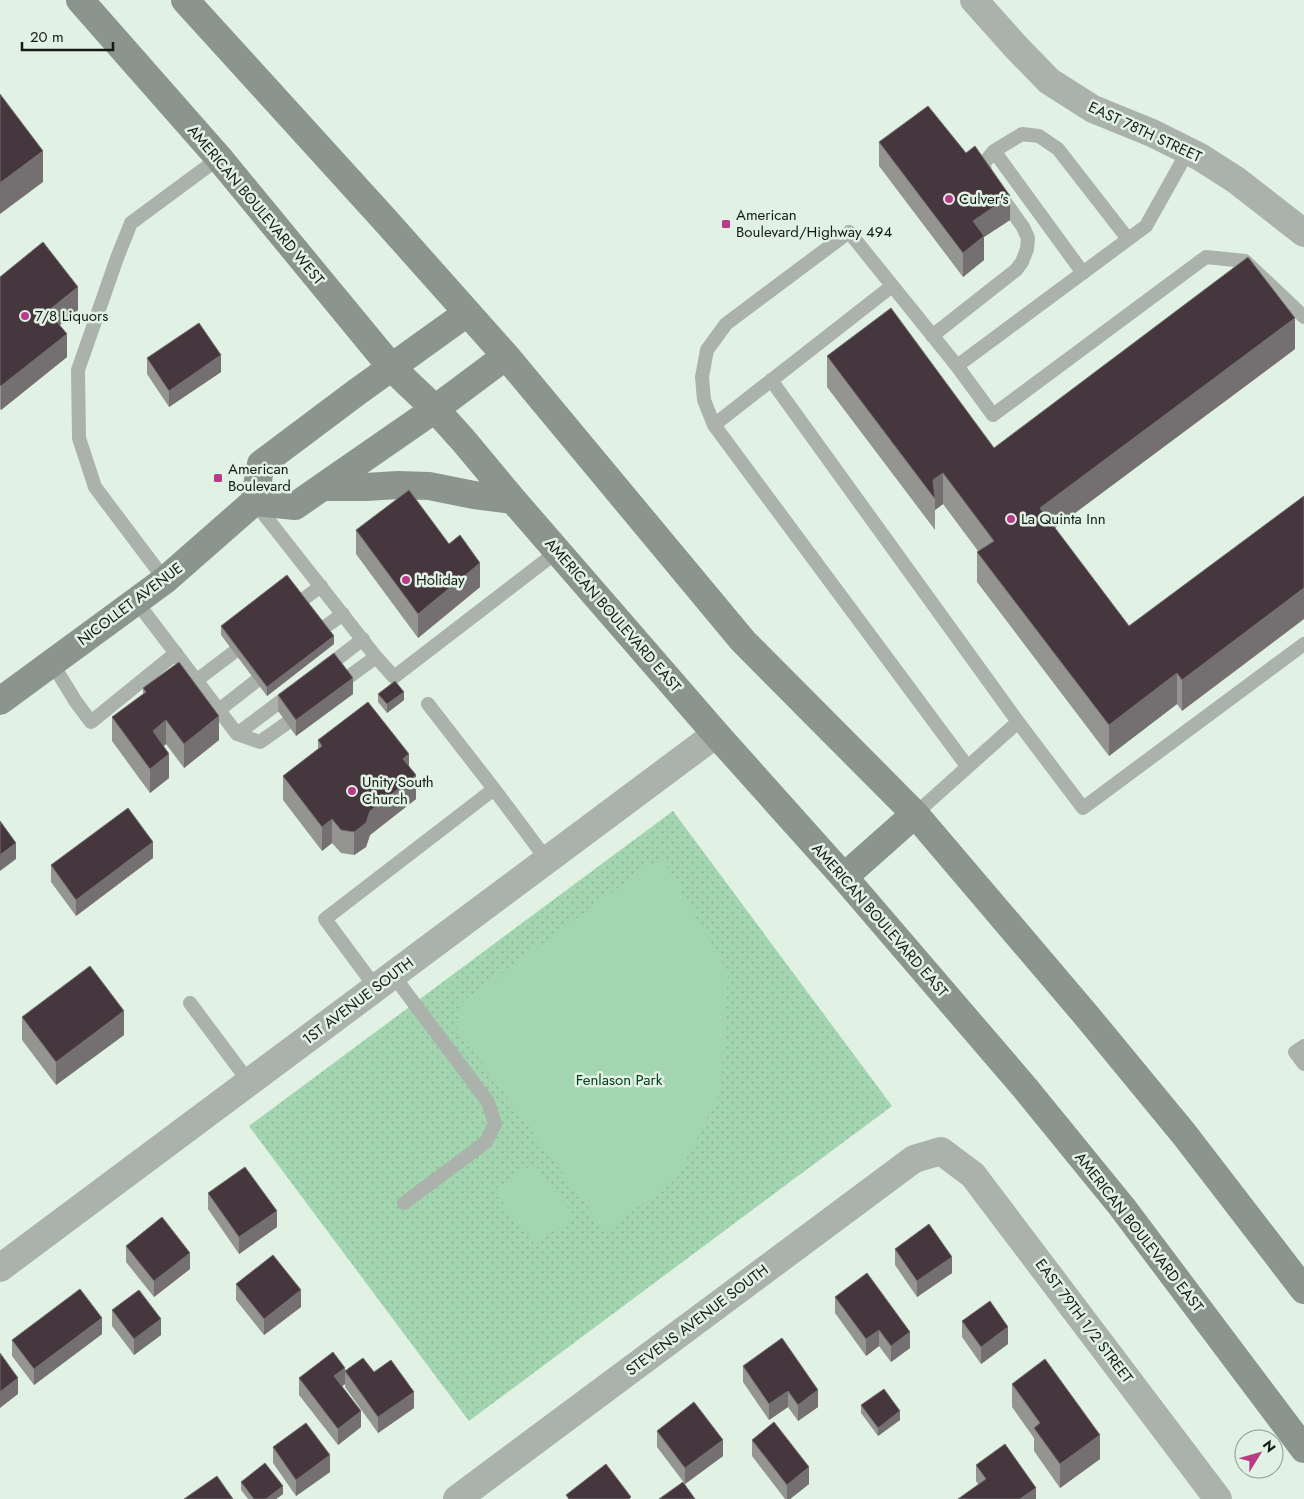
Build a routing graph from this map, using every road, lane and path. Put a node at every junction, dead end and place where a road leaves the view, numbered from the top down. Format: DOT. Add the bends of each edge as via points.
graph roads {
  1 [pos="80,0"];
  2 [pos="185,0"];
  3 [pos="974,0"];
  4 [pos="994,151"];
  5 [pos="1188,151"];
  6 [pos="219,158"];
  7 [pos="1304,233"];
  8 [pos="1128,239"];
  9 [pos="1083,273"];
  10 [pos="892,286"];
  11 [pos="468,313"];
  12 [pos="1304,317"];
  13 [pos="932,336"];
  14 [pos="506,356"];
  15 [pos="957,366"];
  16 [pos="392,368"];
  17 [pos="771,380"];
  18 [pos="435,409"];
  19 [pos="714,424"];
  20 [pos="323,487"];
  21 [pos="513,500"];
  22 [pos="254,502"];
  23 [pos="558,551"];
  24 [pos="165,580"];
  25 [pos="320,586"];
  26 [pos="136,601"];
  27 [pos="301,601"];
  28 [pos="343,614"];
  29 [pos="322,629"];
  30 [pos="363,639"];
  31 [pos="1304,644"];
  32 [pos="234,652"];
  33 [pos="176,653"];
  34 [pos="376,657"];
  35 [pos="52,663"];
  36 [pos="316,674"];
  37 [pos="197,680"];
  38 [pos="256,681"];
  39 [pos="343,681"];
  40 [pos="300,686"];
  41 [pos="0,701"];
  42 [pos="428,704"];
  43 [pos="219,710"];
  44 [pos="1018,722"];
  45 [pos="287,723"];
  46 [pos="237,734"];
  47 [pos="716,734"];
  48 [pos="967,766"];
  49 [pos="494,789"];
  50 [pos="915,814"];
  51 [pos="547,860"];
  52 [pos="844,877"];
  53 [pos="384,981"];
  54 [pos="190,1003"];
  55 [pos="1304,1046"];
  56 [pos="1304,1064"];
  57 [pos="249,1082"];
  58 [pos="941,1151"];
  59 [pos="404,1203"];
  60 [pos="0,1268"];
  61 [pos="1304,1290"];
  62 [pos="1301,1440"];
  63 [pos="457,1499"];
  64 [pos="1218,1499"];
  1 -- 6 [label="main road, AMERICAN BOULEVARD WEST"];
  2 -- 11 [label="main road"];
  3 -- 5 [label="street, EAST 78TH STREET" via="1048,81 1093,109"];
  4 -- 8 [label="lane" via="1022,134 1039,136 1058,149"];
  4 -- 9 [label="lane"];
  4 -- 13 [label="lane" via="984,163 985,174 1023,227 1028,238 1027,250 1016,270"];
  5 -- 7 [label="street, EAST 78TH STREET" via="1236,180"];
  5 -- 8 [label="lane" via="1146,226"];
  6 -- 16 [label="main road, AMERICAN BOULEVARD WEST"];
  6 -- 24 [label="lane" via="131,224 78,370 79,438 94,487"];
  8 -- 9 [label="lane"];
  9 -- 15 [label="lane"];
  10 -- 13 [label="lane"];
  10 -- 17 [label="lane"];
  10 -- 19 [label="lane" via="849,232 726,324 707,350 702,377 704,400"];
  11 -- 14 [label="main road"];
  11 -- 16 [label="main road"];
  12 -- 15 [label="lane" via="1245,261 1206,257 993,415"];
  13 -- 15 [label="lane"];
  14 -- 18 [label="main road"];
  14 -- 50 [label="main road" via="743,641"];
  16 -- 18 [label="main road, AMERICAN BOULEVARD WEST"];
  16 -- 22 [label="main road" via="261,464"];
  17 -- 19 [label="lane"];
  17 -- 44 [label="lane"];
  18 -- 20 [label="main road"];
  18 -- 21 [label="main road, AMERICAN BOULEVARD EAST"];
  19 -- 48 [label="lane"];
  20 -- 21 [label="main road" via="429,486"];
  20 -- 22 [label="main road" via="295,506"];
  21 -- 23 [label="main road, AMERICAN BOULEVARD EAST"];
  22 -- 24 [label="main road, NICOLLET AVENUE"];
  22 -- 25 [label="lane"];
  23 -- 34 [label="lane" via="394,677"];
  23 -- 47 [label="main road, AMERICAN BOULEVARD EAST"];
  24 -- 26 [label="main road, NICOLLET AVENUE"];
  25 -- 27 [label="lane"];
  25 -- 28 [label="lane"];
  26 -- 33 [label="lane"];
  26 -- 35 [label="main road, NICOLLET AVENUE"];
  28 -- 29 [label="lane"];
  28 -- 30 [label="lane"];
  30 -- 34 [label="lane"];
  30 -- 36 [label="lane"];
  31 -- 44 [label="lane" via="1083,808"];
  32 -- 37 [label="lane"];
  33 -- 35 [label="lane" via="91,722"];
  33 -- 37 [label="lane"];
  34 -- 39 [label="lane"];
  35 -- 41 [label="main road, NICOLLET AVENUE"];
  37 -- 43 [label="lane"];
  38 -- 43 [label="lane"];
  40 -- 46 [label="lane"];
  42 -- 49 [label="lane"];
  43 -- 46 [label="lane"];
  44 -- 48 [label="lane"];
  45 -- 46 [label="lane" via="260,742"];
  47 -- 51 [label="street, 1ST AVENUE SOUTH"];
  47 -- 52 [label="main road, AMERICAN BOULEVARD EAST"];
  48 -- 50 [label="lane"];
  49 -- 51 [label="lane"];
  49 -- 53 [label="lane" via="325,919"];
  50 -- 52 [label="main road"];
  50 -- 61 [label="main road" via="1178,1127"];
  51 -- 53 [label="street, 1ST AVENUE SOUTH"];
  52 -- 62 [label="main road, AMERICAN BOULEVARD EAST" via="1122,1207"];
  53 -- 57 [label="street, 1ST AVENUE SOUTH"];
  53 -- 59 [label="lane" via="488,1102 495,1124 486,1142"];
  54 -- 57 [label="lane"];
  55 -- 56 [label="lane" via="1295,1052"];
  57 -- 60 [label="street, 1ST AVENUE SOUTH"];
  58 -- 63 [label="street, STEVENS AVENUE SOUTH" via="914,1159"];
  58 -- 64 [label="street, EAST 79TH 1/2 STREET" via="973,1175"];
}
